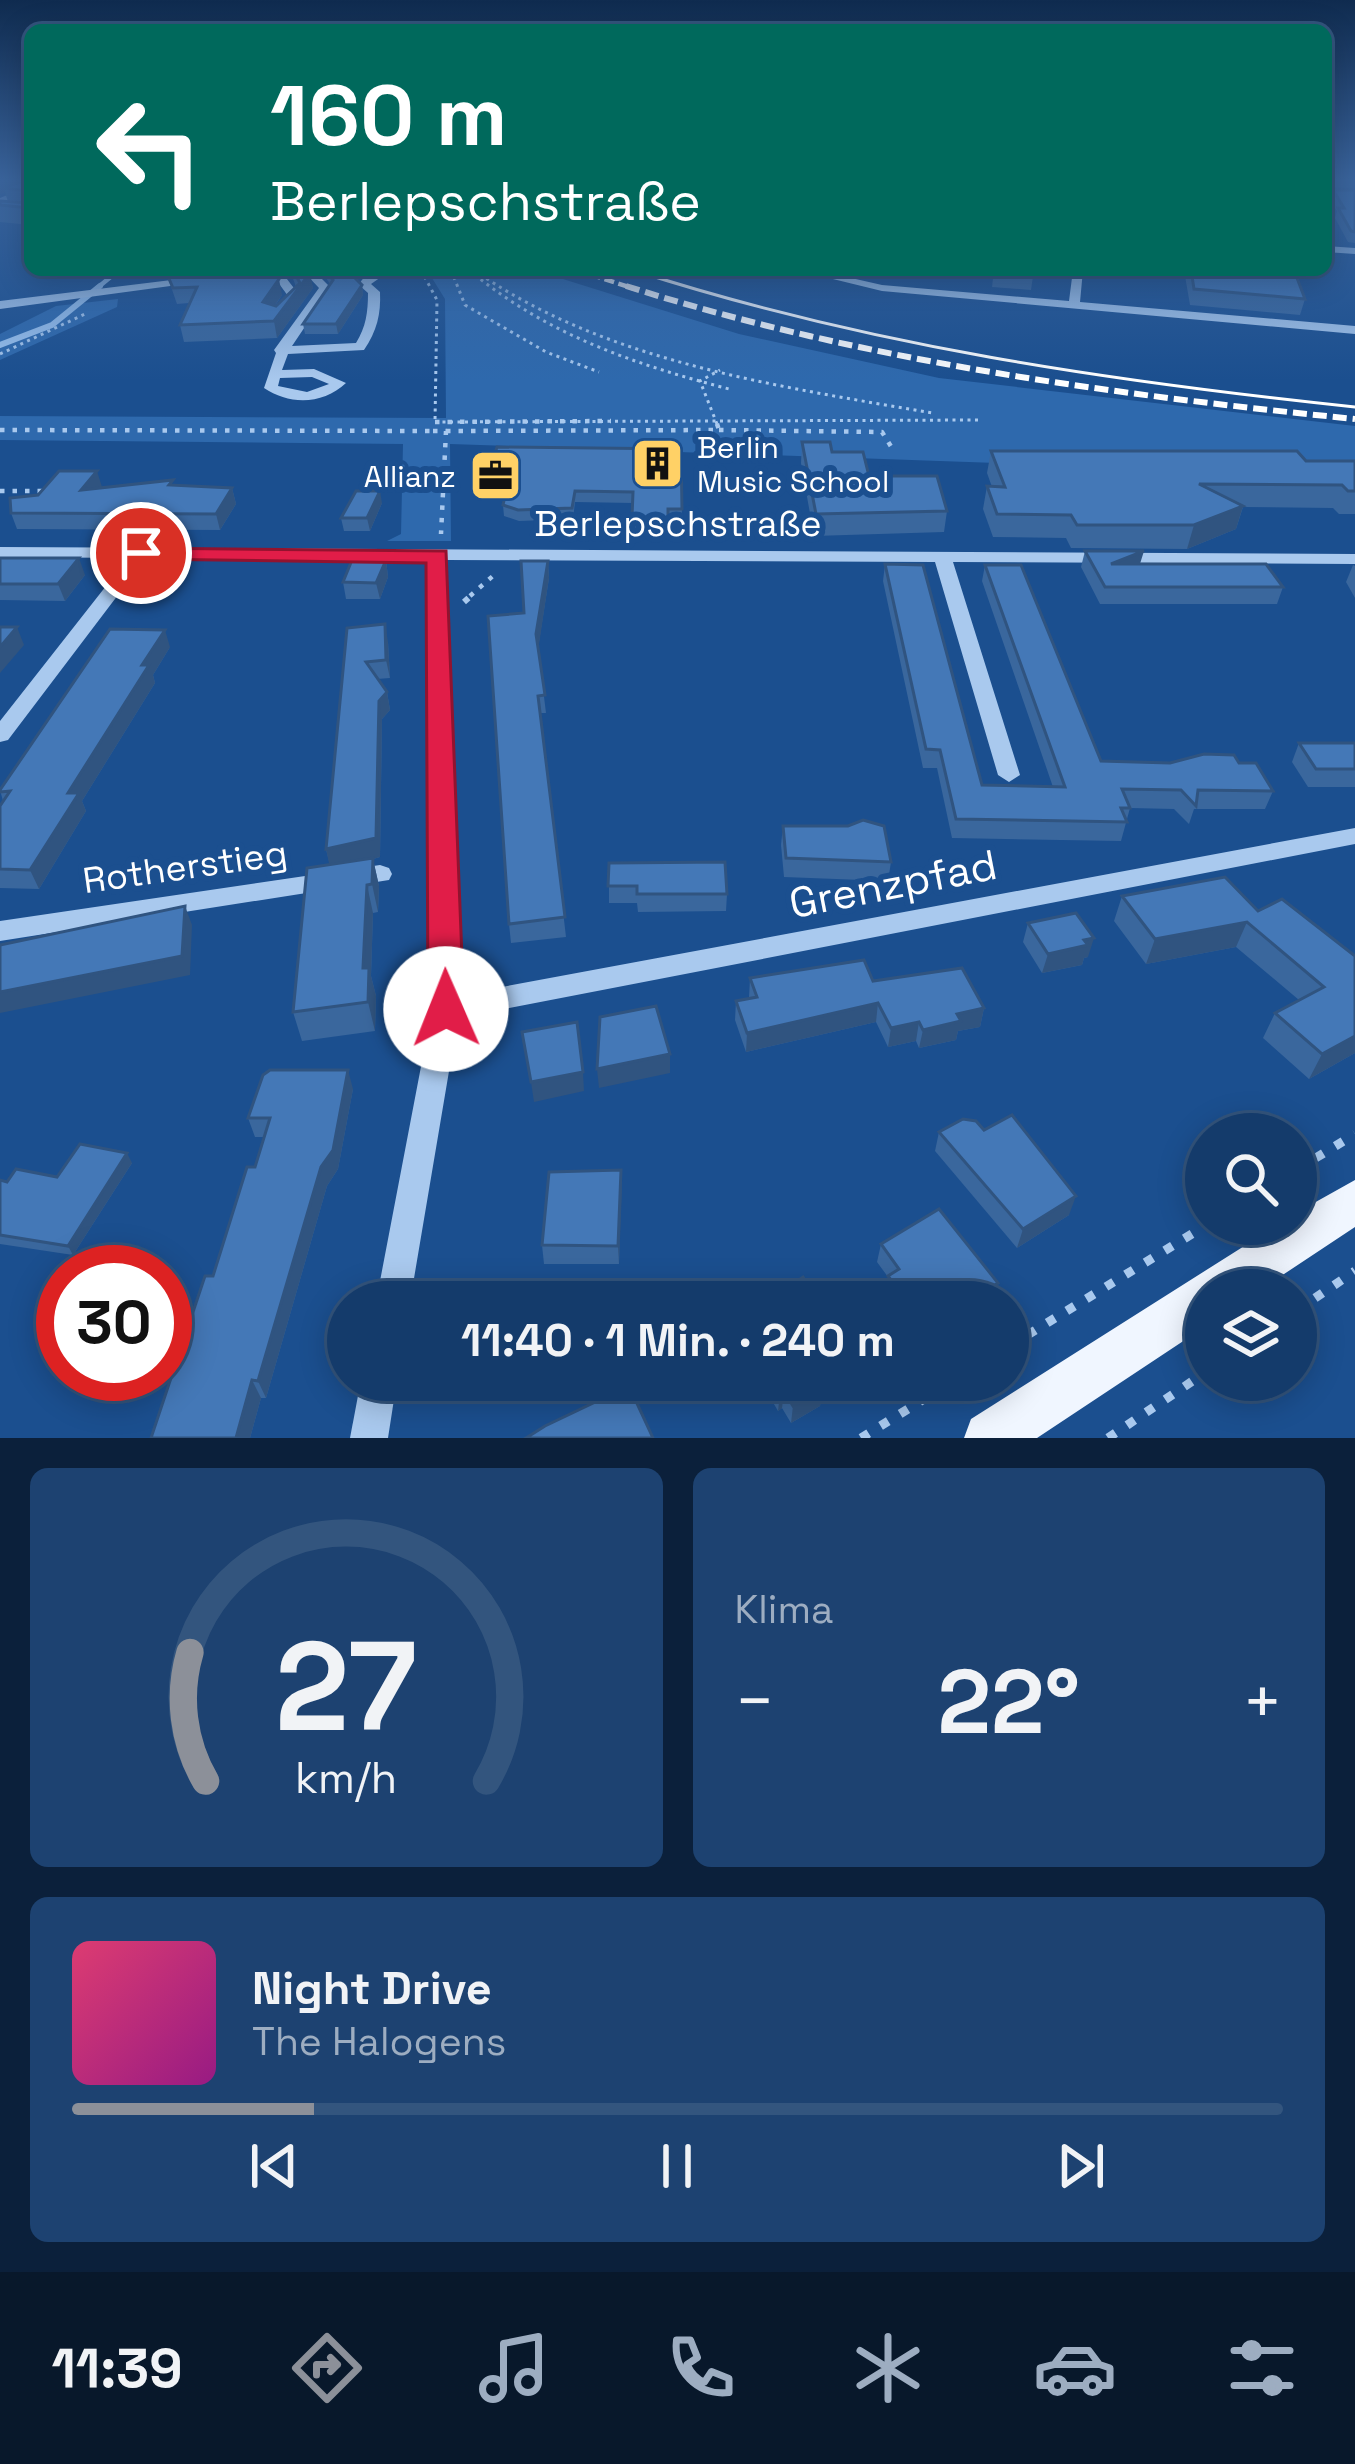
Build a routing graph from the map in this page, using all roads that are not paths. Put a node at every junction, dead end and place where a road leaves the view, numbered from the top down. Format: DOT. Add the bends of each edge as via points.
graph roads {
  1 [pos="279,276"];
  2 [pos="313,276"];
  3 [pos="372,276"];
  4 [pos="826,276"];
  5 [pos="1077,276"];
  6 [pos="206,279"];
  7 [pos="1074,304"];
  8 [pos="0,305"];
  9 [pos="274,315"];
  10 [pos="1355,330"];
  11 [pos="280,350"];
  12 [pos="274,374"];
  13 [pos="439,550"];
  14 [pos="0,552"];
  15 [pos="141,553"];
  16 [pos="943,558"];
  17 [pos="1355,560"];
  18 [pos="0,735"];
  19 [pos="1009,775"];
  20 [pos="1355,836"];
  21 [pos="380,874"];
  22 [pos="0,931"];
  23 [pos="446,1009"];
  24 [pos="1355,1201"];
  25 [pos="1250,1269"];
  26 [pos="397,1281"];
  27 [pos="1185,1312"];
  28 [pos="376,1401"];
  29 [pos="369,1438"];
  30 [pos="990,1438"];
  1 -- 9 [label="street" via="294,296"];
  2 -- 11 [label="street" via="325,288"];
  3 -- 11 [label="street" via="365,286 374,292 371,332 360,347"];
  4 -- 7 [label="street"];
  5 -- 7 [label="street"];
  6 -- 8 [label="street"];
  7 -- 10 [label="street"];
  11 -- 12 [label="street"];
  13 -- 15 [label="street, Berlepschstraße"];
  13 -- 16 [label="street, Berlepschstraße"];
  13 -- 23 [label="street"];
  14 -- 15 [label="street, Berlepschstraße"];
  15 -- 18 [label="street"];
  16 -- 17 [label="street, Berlepschstraße"];
  16 -- 19 [label="street"];
  20 -- 23 [label="street, Grenzpfad"];
  21 -- 22 [label="street, Rotherstieg"];
  23 -- 26 [label="street"];
  24 -- 25 [label="main road"];
  27 -- 30 [label="main road"];
  28 -- 29 [label="street"];
}
